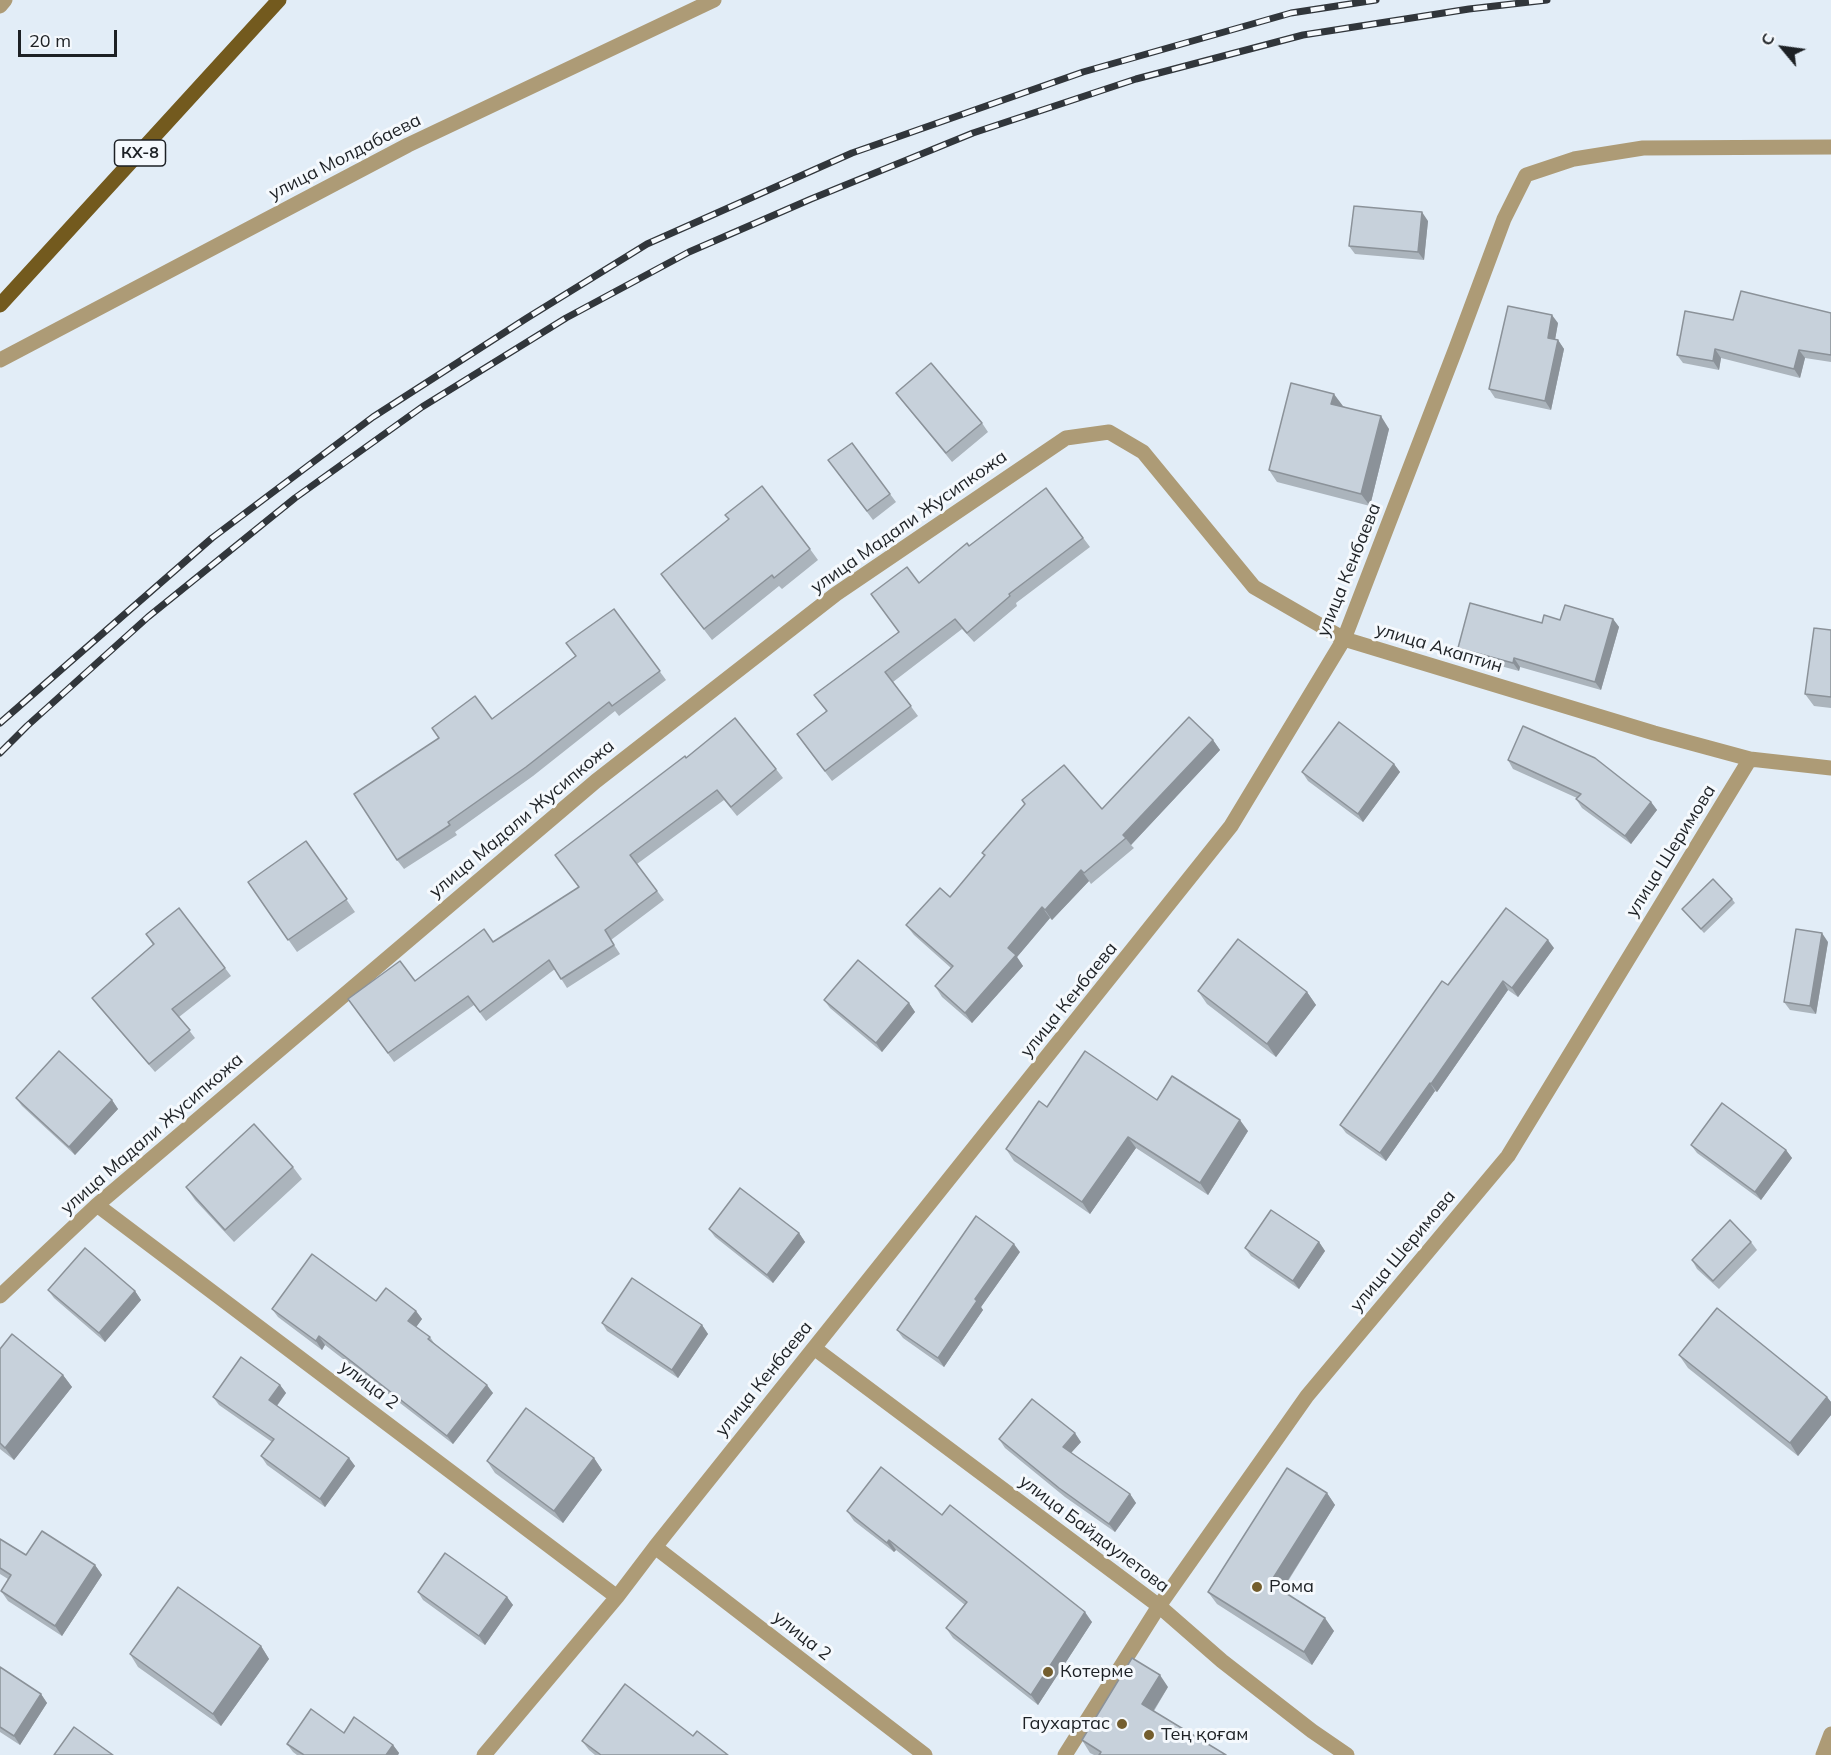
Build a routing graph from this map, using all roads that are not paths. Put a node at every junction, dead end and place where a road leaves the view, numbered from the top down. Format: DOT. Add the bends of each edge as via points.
graph roads {
  1 [pos="5,0"];
  2 [pos="279,0"];
  3 [pos="714,0"];
  4 [pos="0,6"];
  5 [pos="1831,147"];
  6 [pos="0,306"];
  7 [pos="0,360"];
  8 [pos="1109,432"];
  9 [pos="1344,639"];
  10 [pos="1750,759"];
  11 [pos="1831,768"];
  12 [pos="97,1205"];
  13 [pos="0,1296"];
  14 [pos="814,1348"];
  15 [pos="655,1547"];
  16 [pos="617,1597"];
  17 [pos="1159,1606"];
  18 [pos="1831,1734"];
  19 [pos="484,1755"];
  20 [pos="925,1755"];
  21 [pos="1065,1755"];
  22 [pos="1347,1755"];
  23 [pos="1823,1755"];
  1 -- 4 [label="street"];
  2 -- 6 [label="main road, КХ-8"];
  3 -- 7 [label="street, улица Молдабаева" via="408,146"];
  5 -- 9 [label="street, улица Кенбаева" via="1643,148 1574,159 1526,175 1503,219"];
  8 -- 9 [label="street, улица Акаптин" via="1143,452 1254,587"];
  8 -- 12 [label="street, улица Мадали Жусипкожа" via="1066,438 836,594 596,781"];
  9 -- 10 [label="street, улица Акаптин"];
  9 -- 14 [label="street, улица Кенбаева" via="1232,826"];
  10 -- 11 [label="street, улица Акаптин"];
  10 -- 17 [label="street, улица Шеримова" via="1508,1156 1307,1396"];
  12 -- 13 [label="street, улица Мадали Жусипкожа"];
  12 -- 16 [label="street, улица 2"];
  14 -- 15 [label="street, улица Кенбаева"];
  14 -- 17 [label="street, улица Байдаулетова"];
  15 -- 16 [label="street, улица Кенбаева"];
  15 -- 20 [label="street, улица 2"];
  16 -- 19 [label="street, улица Кенбаева"];
  17 -- 21 [label="street, улица Шеримова"];
  17 -- 22 [label="street, улица Байдаулетова" via="1222,1661"];
  18 -- 23 [label="street"];
}
